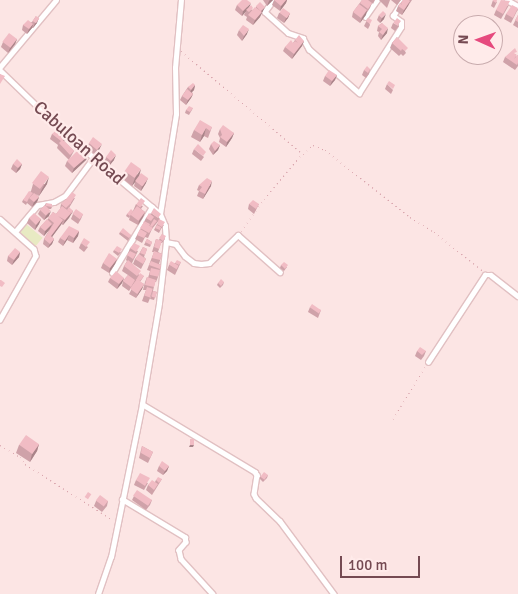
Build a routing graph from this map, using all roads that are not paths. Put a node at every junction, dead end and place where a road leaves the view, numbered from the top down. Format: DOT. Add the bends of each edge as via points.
graph roads {
  1 [pos="56,0"];
  2 [pos="181,0"];
  3 [pos="274,0"];
  4 [pos="377,0"];
  5 [pos="403,0"];
  6 [pos="507,0"];
  7 [pos="518,6"];
  8 [pos="365,17"];
  9 [pos="0,68"];
  10 [pos="94,157"];
  11 [pos="152,207"];
  12 [pos="160,214"];
  13 [pos="0,219"];
  14 [pos="15,232"];
  15 [pos="166,242"];
  16 [pos="280,272"];
  17 [pos="112,273"];
  18 [pos="518,296"];
  19 [pos="0,320"];
  20 [pos="428,362"];
  21 [pos="142,404"];
  22 [pos="122,499"];
  23 [pos="98,594"];
  24 [pos="213,594"];
  25 [pos="334,594"];
  1 -- 9 [label="street"];
  2 -- 12 [label="street" via="176,50 176,114"];
  3 -- 5 [label="street" via="265,12 288,33 303,38 309,49 359,93 401,27 401,22 393,16"];
  4 -- 8 [label="street"];
  6 -- 7 [label="street"];
  9 -- 10 [label="street, Cabuloan Road"];
  10 -- 11 [label="street, Cabuloan Road"];
  10 -- 14 [label="street" via="65,196 38,205"];
  11 -- 12 [label="street, Cabuloan Road"];
  11 -- 17 [label="street"];
  12 -- 15 [label="street"];
  13 -- 14 [label="street"];
  14 -- 19 [label="street" via="34,249 36,256"];
  15 -- 16 [label="street" via="176,244 194,263 202,264 209,263 238,235"];
  15 -- 21 [label="street"];
  18 -- 20 [label="street" via="491,275 486,275"];
  21 -- 22 [label="street"];
  21 -- 25 [label="street" via="254,472 257,475 256,498 280,522"];
  22 -- 23 [label="street" via="111,557"];
  22 -- 24 [label="street" via="185,537 186,542 179,550 181,559"];
}
